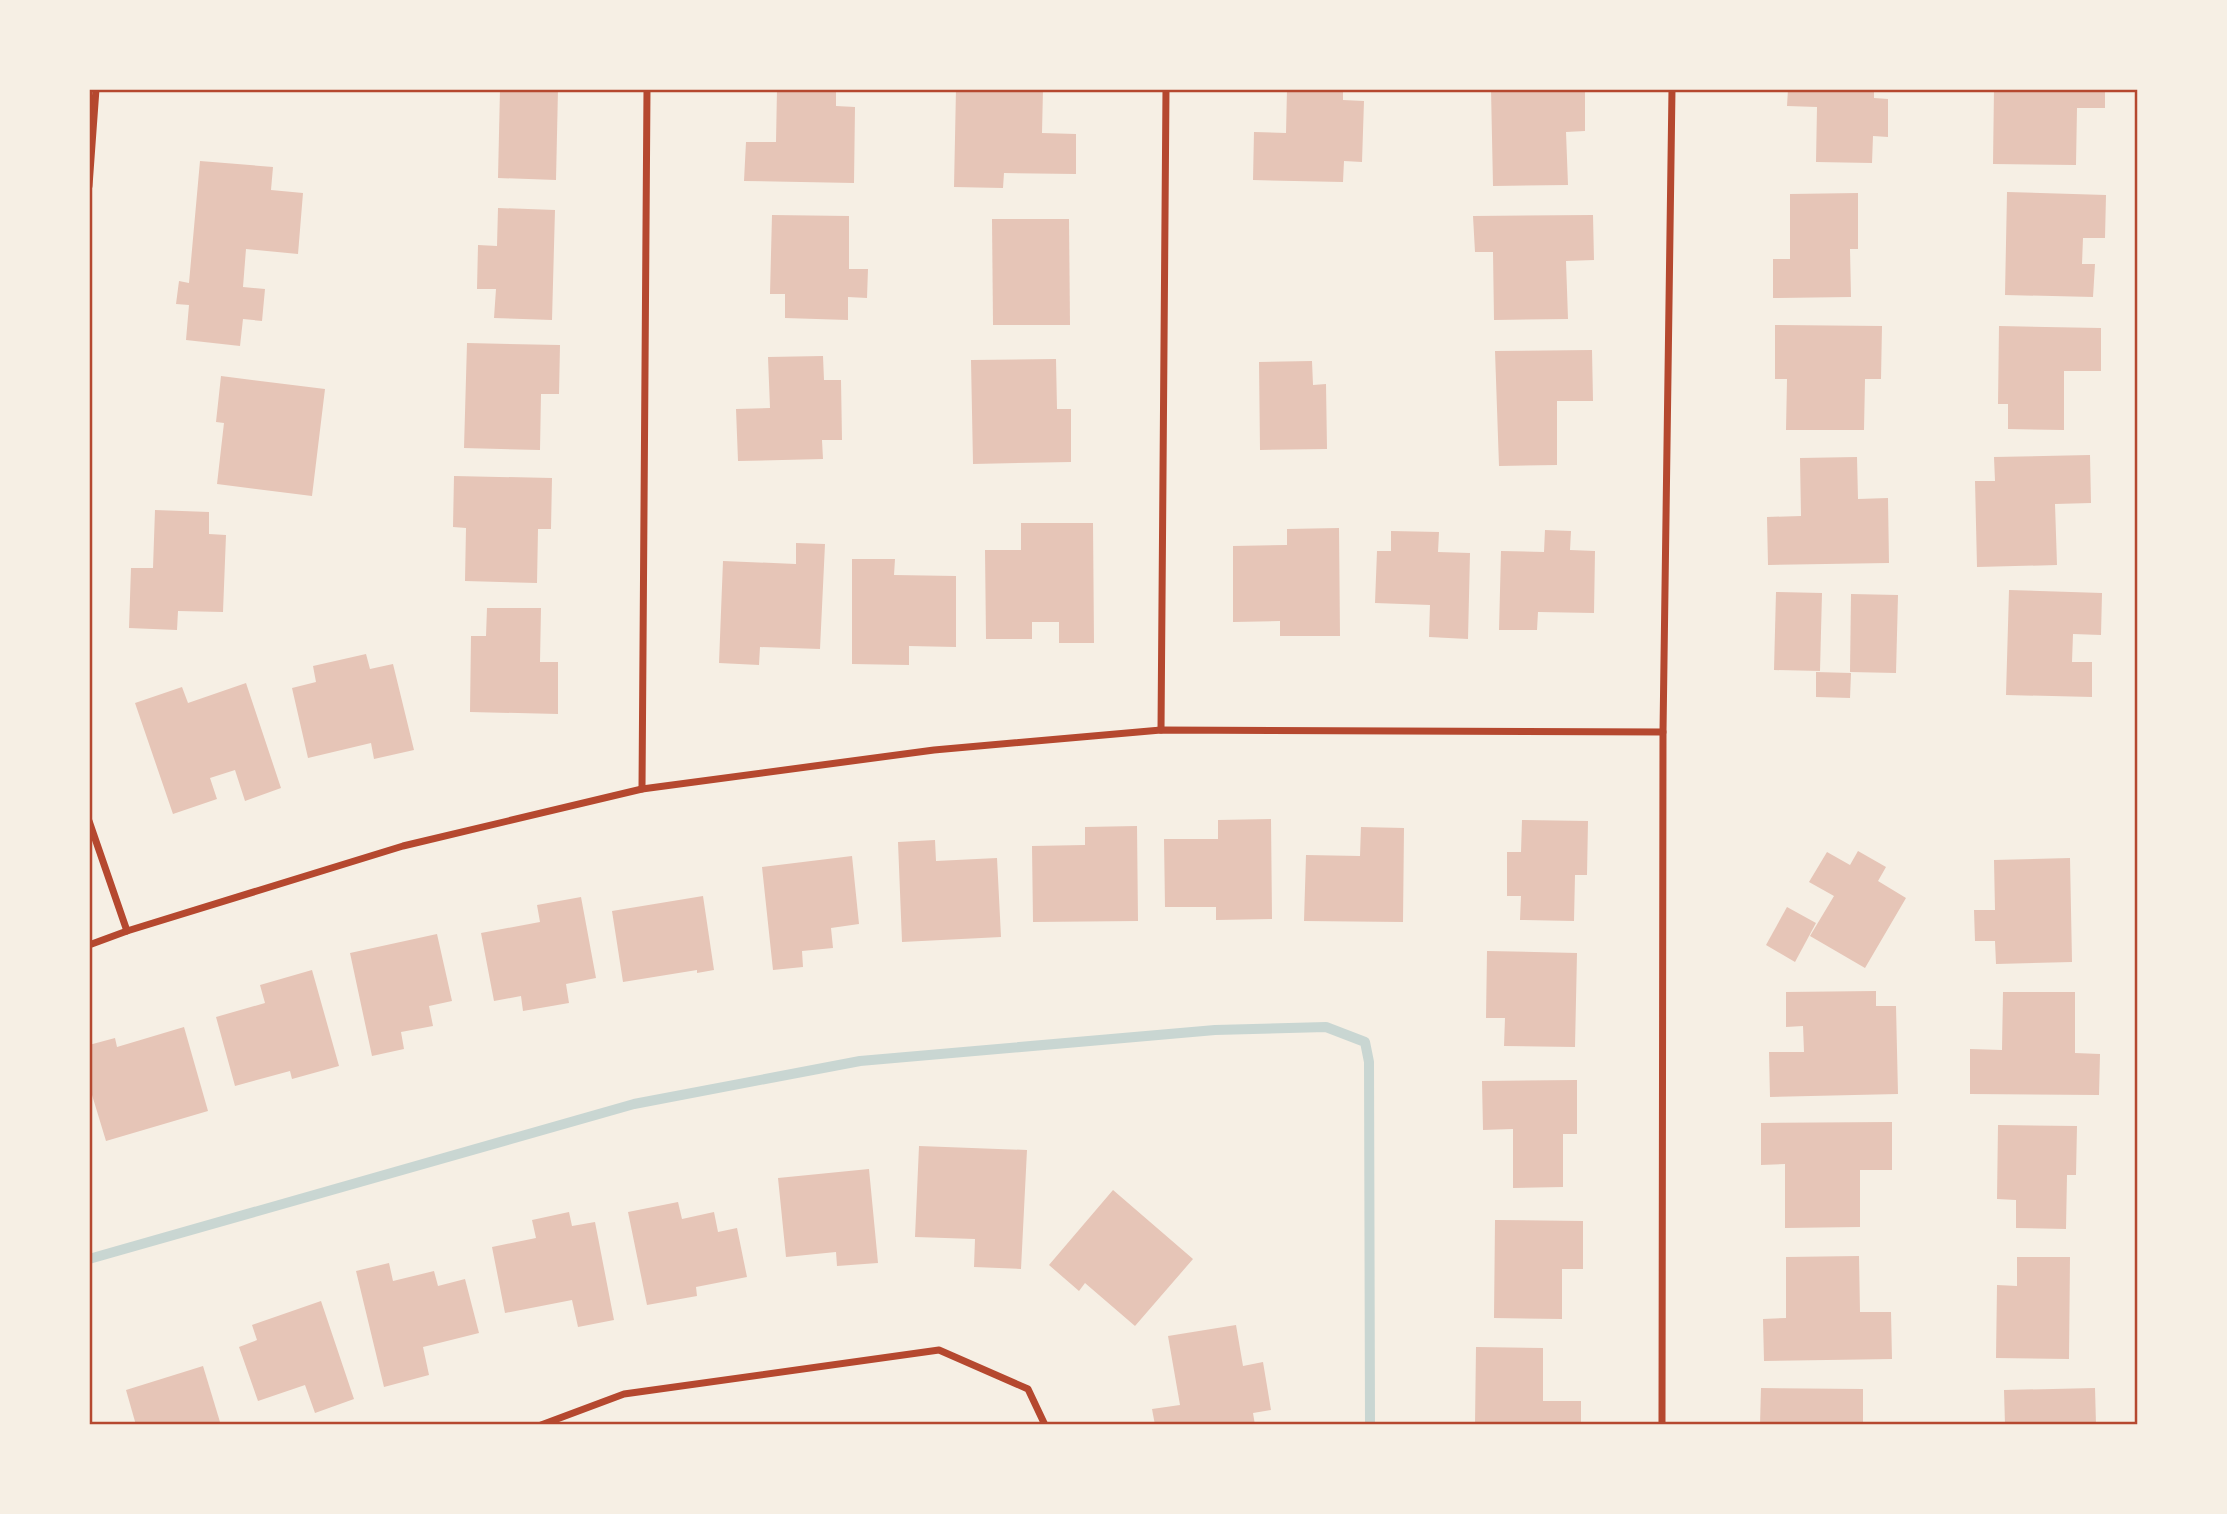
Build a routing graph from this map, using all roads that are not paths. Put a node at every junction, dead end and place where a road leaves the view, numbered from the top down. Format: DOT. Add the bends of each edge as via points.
graph roads {
  1 [pos="96,89"];
  2 [pos="647,89"];
  3 [pos="1166,89"];
  4 [pos="1672,89"];
  5 [pos="89,186"];
  6 [pos="1161,730"];
  7 [pos="1663,732"];
  8 [pos="642,789"];
  9 [pos="89,821"];
  10 [pos="127,931"];
  11 [pos="89,945"];
  12 [pos="541,1425"];
  13 [pos="1045,1425"];
  14 [pos="1662,1425"];
  1 -- 5 [label="street"];
  2 -- 8 [label="street"];
  3 -- 6 [label="street"];
  4 -- 7 [label="street"];
  6 -- 7 [label="street"];
  6 -- 8 [label="street" via="934,750"];
  7 -- 14 [label="street"];
  8 -- 10 [label="street" via="403,846"];
  9 -- 10 [label="street"];
  10 -- 11 [label="street"];
  12 -- 13 [label="street" via="624,1394 939,1349 1028,1390"];
}
